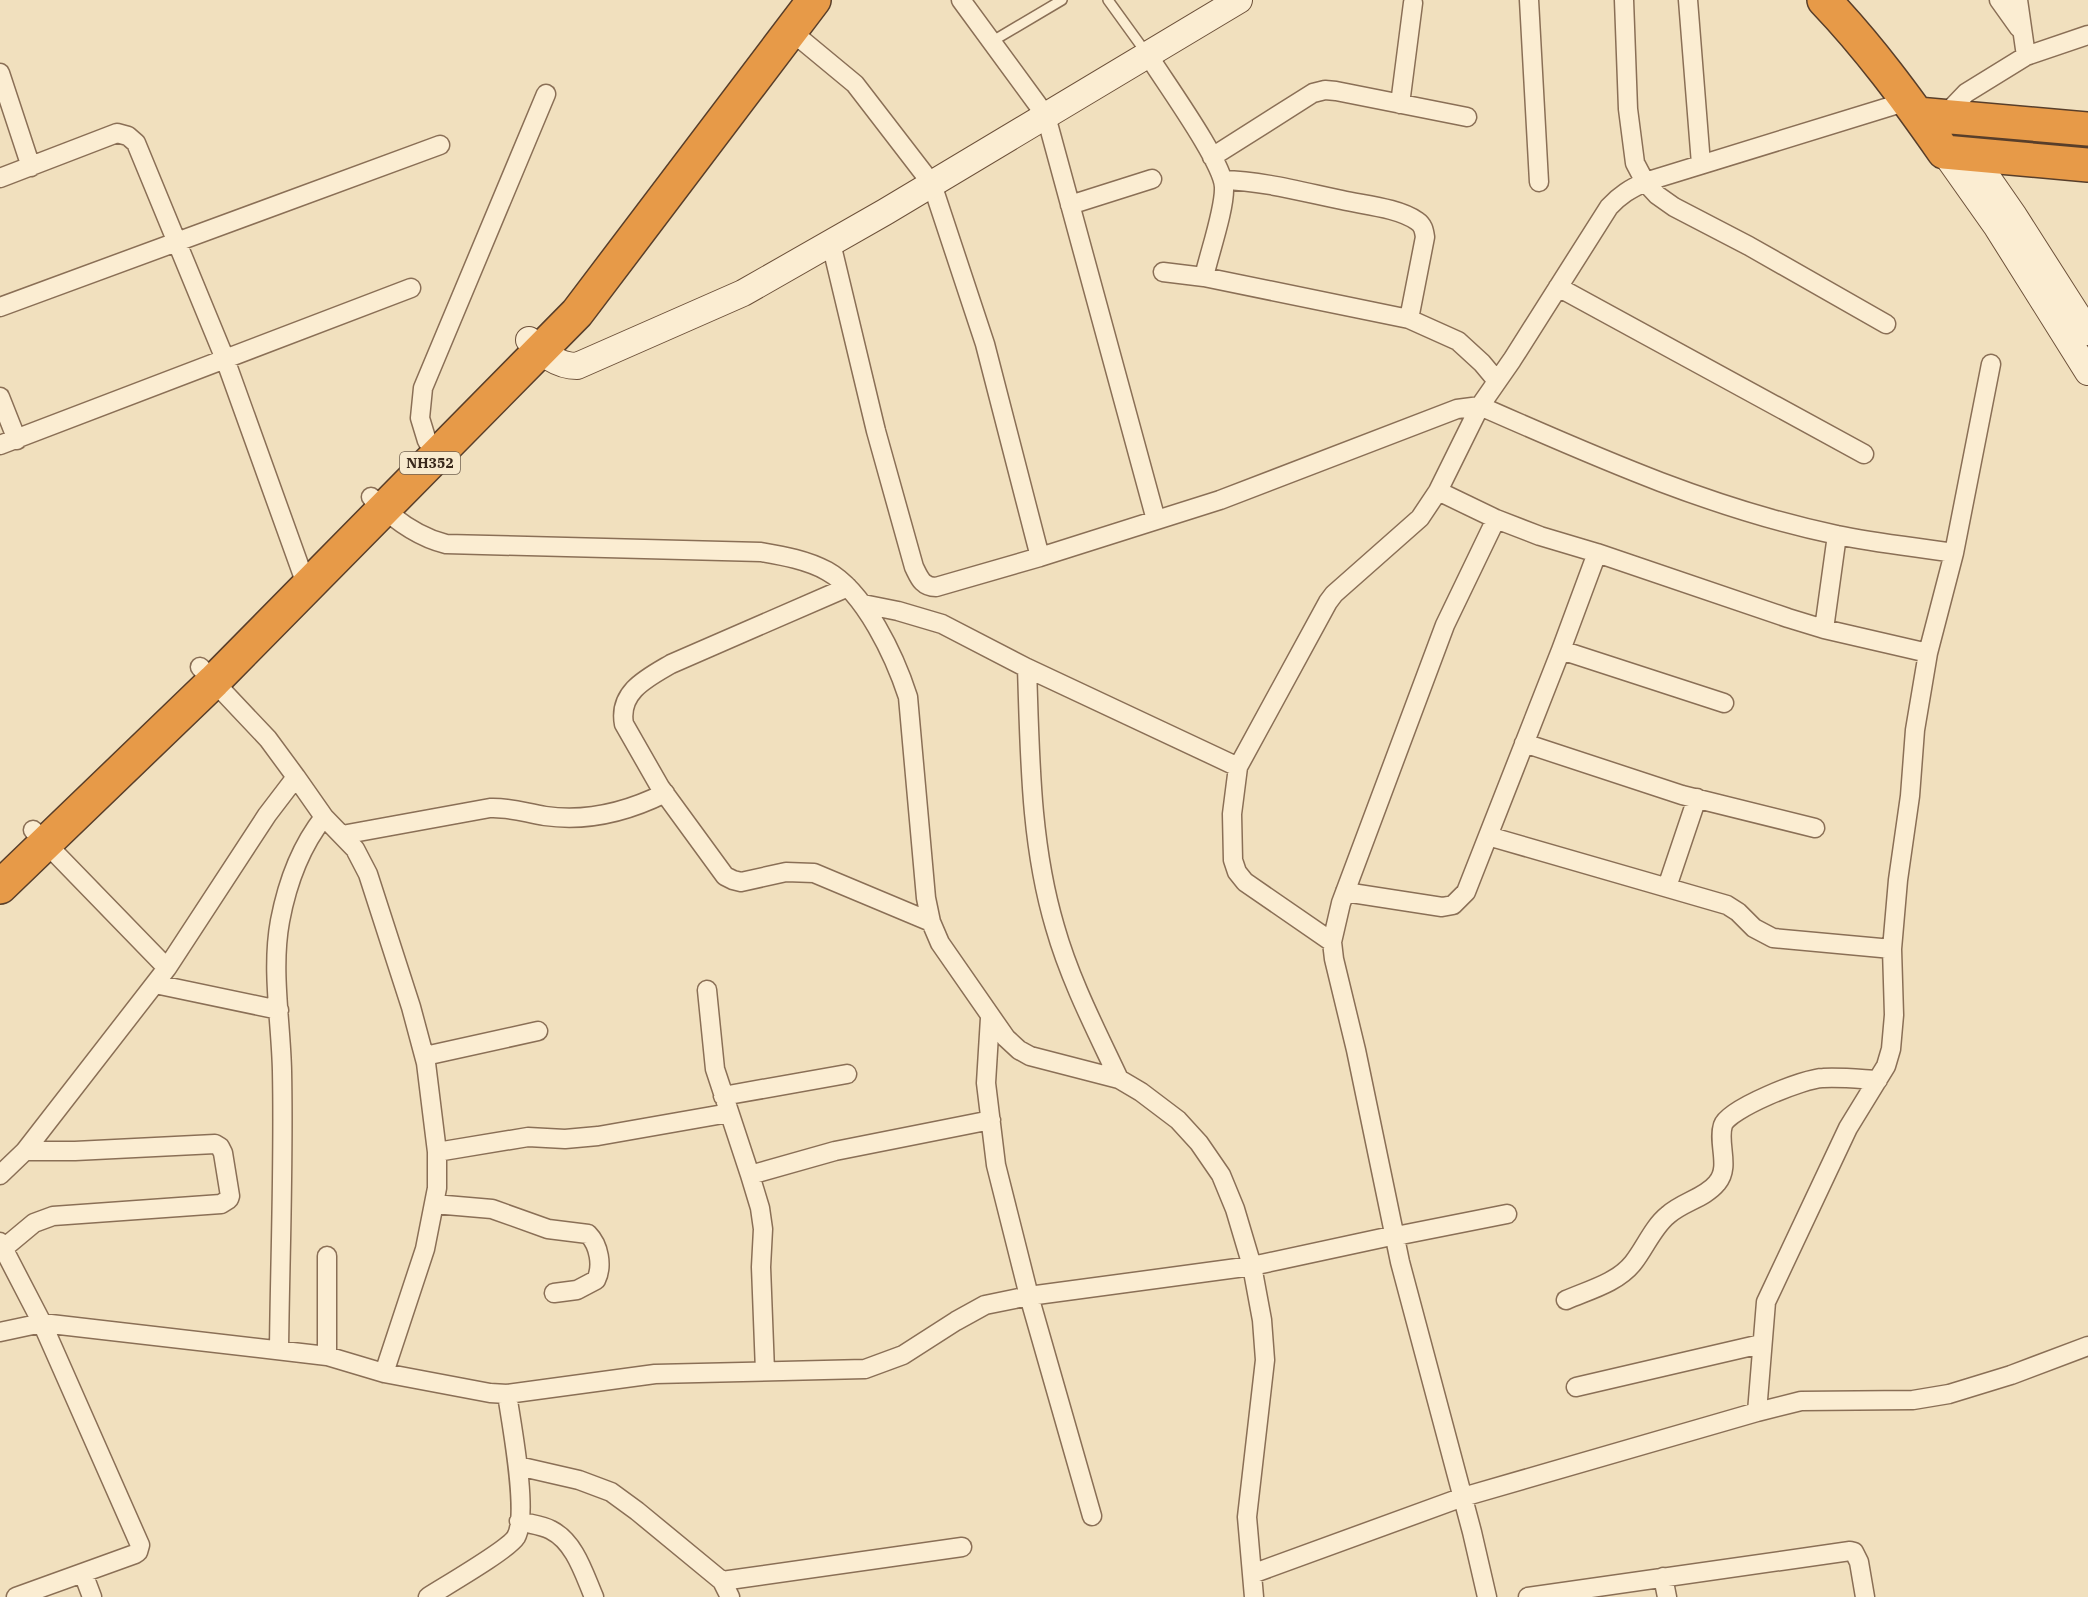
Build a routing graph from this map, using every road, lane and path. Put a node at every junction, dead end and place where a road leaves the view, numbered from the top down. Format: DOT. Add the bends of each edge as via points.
graph roads {
  1 [pos="814,0"];
  2 [pos="961,0"];
  3 [pos="1062,0"];
  4 [pos="1108,0"];
  5 [pos="1239,0"];
  6 [pos="1529,0"];
  7 [pos="1624,0"];
  8 [pos="1688,0"];
  9 [pos="1824,0"];
  10 [pos="1851,0"];
  11 [pos="1999,0"];
  12 [pos="2018,0"];
  13 [pos="1413,3"];
  14 [pos="793,15"];
  15 [pos="2022,32"];
  16 [pos="2088,35"];
  17 [pos="991,42"];
  18 [pos="1148,55"];
  19 [pos="2026,56"];
  20 [pos="0,73"];
  21 [pos="546,94"];
  22 [pos="1400,104"];
  23 [pos="1923,110"];
  24 [pos="1046,116"];
  25 [pos="1467,117"];
  26 [pos="2088,129"];
  27 [pos="440,145"];
  28 [pos="1958,153"];
  29 [pos="1212,157"];
  30 [pos="1701,164"];
  31 [pos="2088,165"];
  32 [pos="31,167"];
  33 [pos="0,178"];
  34 [pos="1152,179"];
  35 [pos="1223,180"];
  36 [pos="1539,182"];
  37 [pos="1646,182"];
  38 [pos="932,184"];
  39 [pos="1070,206"];
  40 [pos="176,243"];
  41 [pos="831,243"];
  42 [pos="1163,272"];
  43 [pos="1204,277"];
  44 [pos="1558,287"];
  45 [pos="411,288"];
  46 [pos="0,308"];
  47 [pos="1409,319"];
  48 [pos="1886,324"];
  49 [pos="2088,332"];
  50 [pos="535,345"];
  51 [pos="225,359"];
  52 [pos="1991,364"];
  53 [pos="2088,372"];
  54 [pos="1497,381"];
  55 [pos="0,398"];
  56 [pos="1480,406"];
  57 [pos="427,441"];
  58 [pos="8,442"];
  59 [pos="1863,454"];
  60 [pos="1438,491"];
  61 [pos="377,503"];
  62 [pos="1496,519"];
  63 [pos="1156,520"];
  64 [pos="1837,535"];
  65 [pos="1597,553"];
  66 [pos="1954,553"];
  67 [pos="1040,557"];
  68 [pos="304,577"];
  69 [pos="848,587"];
  70 [pos="863,604"];
  71 [pos="1824,629"];
  72 [pos="1562,650"];
  73 [pos="1928,653"];
  74 [pos="1027,668"];
  75 [pos="207,674"];
  76 [pos="1724,703"];
  77 [pos="1524,742"];
  78 [pos="1238,767"];
  79 [pos="296,777"];
  80 [pos="665,793"];
  81 [pos="1696,798"];
  82 [pos="324,817"];
  83 [pos="1815,828"];
  84 [pos="40,836"];
  85 [pos="342,836"];
  86 [pos="1488,836"];
  87 [pos="0,862"];
  88 [pos="0,886"];
  89 [pos="1668,887"];
  90 [pos="1345,892"];
  91 [pos="931,922"];
  92 [pos="1332,942"];
  93 [pos="1892,949"];
  94 [pos="167,968"];
  95 [pos="155,984"];
  96 [pos="707,990"];
  97 [pos="279,1010"];
  98 [pos="990,1018"];
  99 [pos="538,1030"];
  100 [pos="425,1056"];
  101 [pos="847,1074"];
  102 [pos="1119,1079"];
  103 [pos="1878,1080"];
  104 [pos="726,1104"];
  105 [pos="991,1120"];
  106 [pos="25,1151"];
  107 [pos="437,1152"];
  108 [pos="0,1175"];
  109 [pos="750,1175"];
  110 [pos="434,1204"];
  111 [pos="1507,1214"];
  112 [pos="1396,1235"];
  113 [pos="2,1245"];
  114 [pos="327,1256"];
  115 [pos="1252,1266"];
  116 [pos="554,1293"];
  117 [pos="1029,1296"];
  118 [pos="1566,1300"];
  119 [pos="42,1323"];
  120 [pos="0,1332"];
  121 [pos="1761,1344"];
  122 [pos="2088,1346"];
  123 [pos="279,1350"];
  124 [pos="327,1356"];
  125 [pos="765,1371"];
  126 [pos="384,1373"];
  127 [pos="1576,1387"];
  128 [pos="507,1394"];
  129 [pos="1757,1412"];
  130 [pos="518,1466"];
  131 [pos="1463,1497"];
  132 [pos="1092,1516"];
  133 [pos="519,1521"];
  134 [pos="962,1547"];
  135 [pos="83,1574"];
  136 [pos="1252,1574"];
  137 [pos="1664,1576"];
  138 [pos="726,1589"];
  139 [pos="16,1597"];
  140 [pos="92,1597"];
  141 [pos="428,1597"];
  142 [pos="594,1597"];
  143 [pos="1254,1597"];
  144 [pos="1487,1597"];
  145 [pos="1528,1597"];
  146 [pos="1666,1597"];
  147 [pos="1865,1597"];
  1 -- 14 [label="highway, NH352"];
  2 -- 17 [label="street"];
  3 -- 17 [label="lane"];
  4 -- 18 [label="lane"];
  5 -- 18 [label="street"];
  6 -- 36 [label="street"];
  7 -- 37 [label="street" via="1628,109 1635,163"];
  8 -- 30 [label="street"];
  9 -- 23 [label="highway"];
  10 -- 23 [label="highway" via="1872,22"];
  11 -- 15 [label="street"];
  12 -- 15 [label="street"];
  13 -- 22 [label="street"];
  14 -- 38 [label="street" via="855,84"];
  14 -- 50 [label="highway, NH352" via="592,266"];
  15 -- 19 [label="street"];
  16 -- 19 [label="street"];
  17 -- 24 [label="street"];
  18 -- 24 [label="street"];
  18 -- 29 [label="street"];
  19 -- 23 [label="street" via="1966,93"];
  20 -- 32 [label="street"];
  21 -- 57 [label="street" via="423,388 420,418"];
  22 -- 25 [label="street"];
  22 -- 29 [label="street" via="1319,91"];
  23 -- 26 [label="highway"];
  23 -- 28 [label="highway"];
  23 -- 30 [label="street"];
  24 -- 38 [label="street"];
  24 -- 39 [label="street"];
  27 -- 40 [label="street"];
  28 -- 31 [label="highway"];
  28 -- 49 [label="street" via="2014,216"];
  28 -- 53 [label="street" via="1997,227"];
  29 -- 35 [label="street"];
  30 -- 37 [label="street"];
  32 -- 33 [label="street"];
  32 -- 40 [label="street" via="109,135 128,136 136,143"];
  34 -- 39 [label="street"];
  35 -- 43 [label="street" via="1224,196"];
  35 -- 47 [label="street" via="1248,181 1380,208 1420,223 1425,237"];
  37 -- 44 [label="street" via="1625,191 1609,207"];
  37 -- 48 [label="street" via="1674,207"];
  38 -- 41 [label="street"];
  38 -- 67 [label="street" via="985,344"];
  39 -- 63 [label="street"];
  40 -- 46 [label="street"];
  40 -- 51 [label="street"];
  41 -- 50 [label="street" via="743,294 588,363 568,366"];
  41 -- 67 [label="street" via="876,431 918,577 923,584 936,587"];
  42 -- 43 [label="street"];
  43 -- 47 [label="street"];
  44 -- 54 [label="street"];
  44 -- 59 [label="street"];
  45 -- 51 [label="street"];
  47 -- 54 [label="street" via="1458,341"];
  50 -- 57 [label="highway, NH352"];
  50 -- 61 [label="highway, NH352"];
  51 -- 58 [label="street"];
  51 -- 68 [label="street"];
  52 -- 66 [label="street"];
  54 -- 56 [label="street"];
  55 -- 58 [label="street"];
  56 -- 60 [label="street"];
  56 -- 63 [label="street" via="1457,410 1220,500"];
  56 -- 64 [label="street" via="1636,474 1715,502"];
  57 -- 61 [label="highway, NH352"];
  60 -- 62 [label="street"];
  60 -- 78 [label="street" via="1413,525 1328,602"];
  61 -- 68 [label="highway, NH352"];
  61 -- 69 [label="street" via="419,535 446,544 761,552 813,564"];
  62 -- 65 [label="street"];
  62 -- 90 [label="street" via="1441,634"];
  63 -- 67 [label="street"];
  64 -- 66 [label="street"];
  64 -- 71 [label="street"];
  65 -- 71 [label="street"];
  65 -- 72 [label="street"];
  66 -- 73 [label="street"];
  68 -- 75 [label="highway, NH352"];
  69 -- 70 [label="street"];
  69 -- 80 [label="street" via="671,664 631,692 623,714 624,724"];
  70 -- 74 [label="street" via="942,624"];
  70 -- 91 [label="street" via="899,670 908,697"];
  71 -- 73 [label="street"];
  72 -- 76 [label="street"];
  72 -- 77 [label="street"];
  73 -- 93 [label="street" via="1915,730"];
  74 -- 78 [label="street"];
  74 -- 102 [label="street" via="1032,795 1040,865 1055,928 1083,1002"];
  75 -- 79 [label="street" via="268,739"];
  75 -- 84 [label="highway, NH352"];
  77 -- 81 [label="street"];
  77 -- 86 [label="street"];
  78 -- 92 [label="street" via="1232,814 1237,872 1245,882"];
  79 -- 82 [label="street"];
  79 -- 94 [label="street"];
  80 -- 85 [label="street" via="612,814 590,818 490,808"];
  80 -- 91 [label="street" via="732,880 753,880 786,872 814,873"];
  81 -- 83 [label="street"];
  81 -- 89 [label="street"];
  82 -- 85 [label="street"];
  82 -- 97 [label="street" via="306,842 280,920 276,948"];
  84 -- 87 [label="highway, NH352"];
  84 -- 88 [label="highway, NH352"];
  84 -- 94 [label="street"];
  85 -- 100 [label="street" via="355,849 368,874"];
  86 -- 89 [label="street"];
  86 -- 90 [label="street" via="1466,892 1453,905 1429,906"];
  89 -- 93 [label="street" via="1727,905 1773,938"];
  90 -- 92 [label="street"];
  91 -- 98 [label="street" via="940,943"];
  92 -- 112 [label="street"];
  93 -- 103 [label="street" via="1892,1049"];
  94 -- 95 [label="street"];
  95 -- 97 [label="street"];
  95 -- 106 [label="street"];
  96 -- 104 [label="street" via="716,1069"];
  97 -- 123 [label="street"];
  98 -- 102 [label="street" via="1019,1050"];
  98 -- 105 [label="street" via="986,1083"];
  99 -- 100 [label="street"];
  100 -- 107 [label="street"];
  101 -- 104 [label="street"];
  102 -- 115 [label="street" via="1159,1104 1199,1143 1221,1175"];
  103 -- 118 [label="street" via="1811,1079 1730,1115 1722,1130 1723,1166 1718,1182 1665,1217 1625,1272"];
  103 -- 121 [label="street" via="1848,1128 1768,1296"];
  104 -- 107 [label="street" via="579,1138 528,1137"];
  104 -- 109 [label="street"];
  105 -- 109 [label="street" via="835,1151"];
  105 -- 117 [label="street" via="996,1165"];
  106 -- 108 [label="street"];
  106 -- 113 [label="street" via="215,1144 223,1153 230,1196 221,1204 53,1216 34,1223"];
  107 -- 110 [label="street"];
  109 -- 125 [label="street" via="763,1229"];
  110 -- 116 [label="street" via="492,1209 548,1229 588,1234 597,1247 600,1270 596,1280 577,1290"];
  110 -- 126 [label="street" via="425,1249"];
  111 -- 112 [label="street"];
  112 -- 115 [label="street"];
  112 -- 131 [label="street"];
  113 -- 119 [label="street"];
  114 -- 124 [label="street"];
  115 -- 117 [label="street"];
  115 -- 136 [label="street" via="1265,1359 1247,1517"];
  117 -- 125 [label="street" via="985,1305 903,1355 865,1369"];
  117 -- 132 [label="street"];
  119 -- 120 [label="street"];
  119 -- 123 [label="street"];
  119 -- 135 [label="street" via="140,1545 137,1553"];
  121 -- 127 [label="street"];
  121 -- 129 [label="street"];
  122 -- 129 [label="street" via="1949,1394 1913,1400 1801,1401"];
  123 -- 124 [label="street"];
  124 -- 126 [label="street"];
  125 -- 128 [label="street" via="655,1374"];
  126 -- 128 [label="street"];
  128 -- 130 [label="street"];
  129 -- 131 [label="street"];
  130 -- 133 [label="street"];
  130 -- 138 [label="street" via="611,1492 637,1510"];
  131 -- 136 [label="street"];
  131 -- 144 [label="street"];
  133 -- 141 [label="street" via="510,1543"];
  133 -- 142 [label="street" via="560,1535 576,1557"];
  134 -- 138 [label="street"];
  135 -- 139 [label="street"];
  135 -- 140 [label="street"];
  136 -- 143 [label="street"];
  137 -- 145 [label="street"];
  137 -- 146 [label="street"];
  137 -- 147 [label="street" via="1850,1551 1859,1562"];
}
